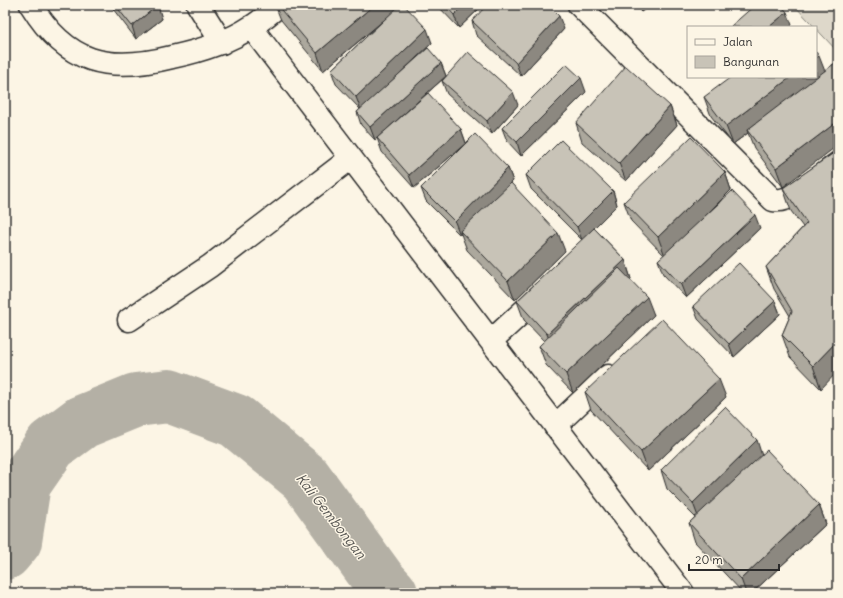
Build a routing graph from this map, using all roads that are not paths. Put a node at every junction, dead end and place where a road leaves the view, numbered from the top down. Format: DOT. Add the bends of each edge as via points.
graph roads {
  1 [pos="31,5"];
  2 [pos="198,5"];
  3 [pos="280,5"];
  4 [pos="578,5"];
  5 [pos="251,27"];
  6 [pos="222,43"];
  7 [pos="351,158"];
  8 [pos="838,163"];
  9 [pos="560,278"];
  10 [pos="129,320"];
  11 [pos="491,341"];
  12 [pos="624,361"];
  13 [pos="555,426"];
  14 [pos="683,593"];
  1 -- 6 [label="street" via="48,28 66,44 84,57 101,63 120,65 153,62"];
  2 -- 6 [label="street"];
  3 -- 5 [label="street"];
  4 -- 8 [label="street" via="769,198 778,202 789,198"];
  5 -- 6 [label="street"];
  5 -- 7 [label="street"];
  7 -- 10 [label="street" via="210,266"];
  7 -- 11 [label="street"];
  9 -- 11 [label="street"];
  11 -- 13 [label="street"];
  12 -- 13 [label="street"];
  13 -- 14 [label="street"];
}
